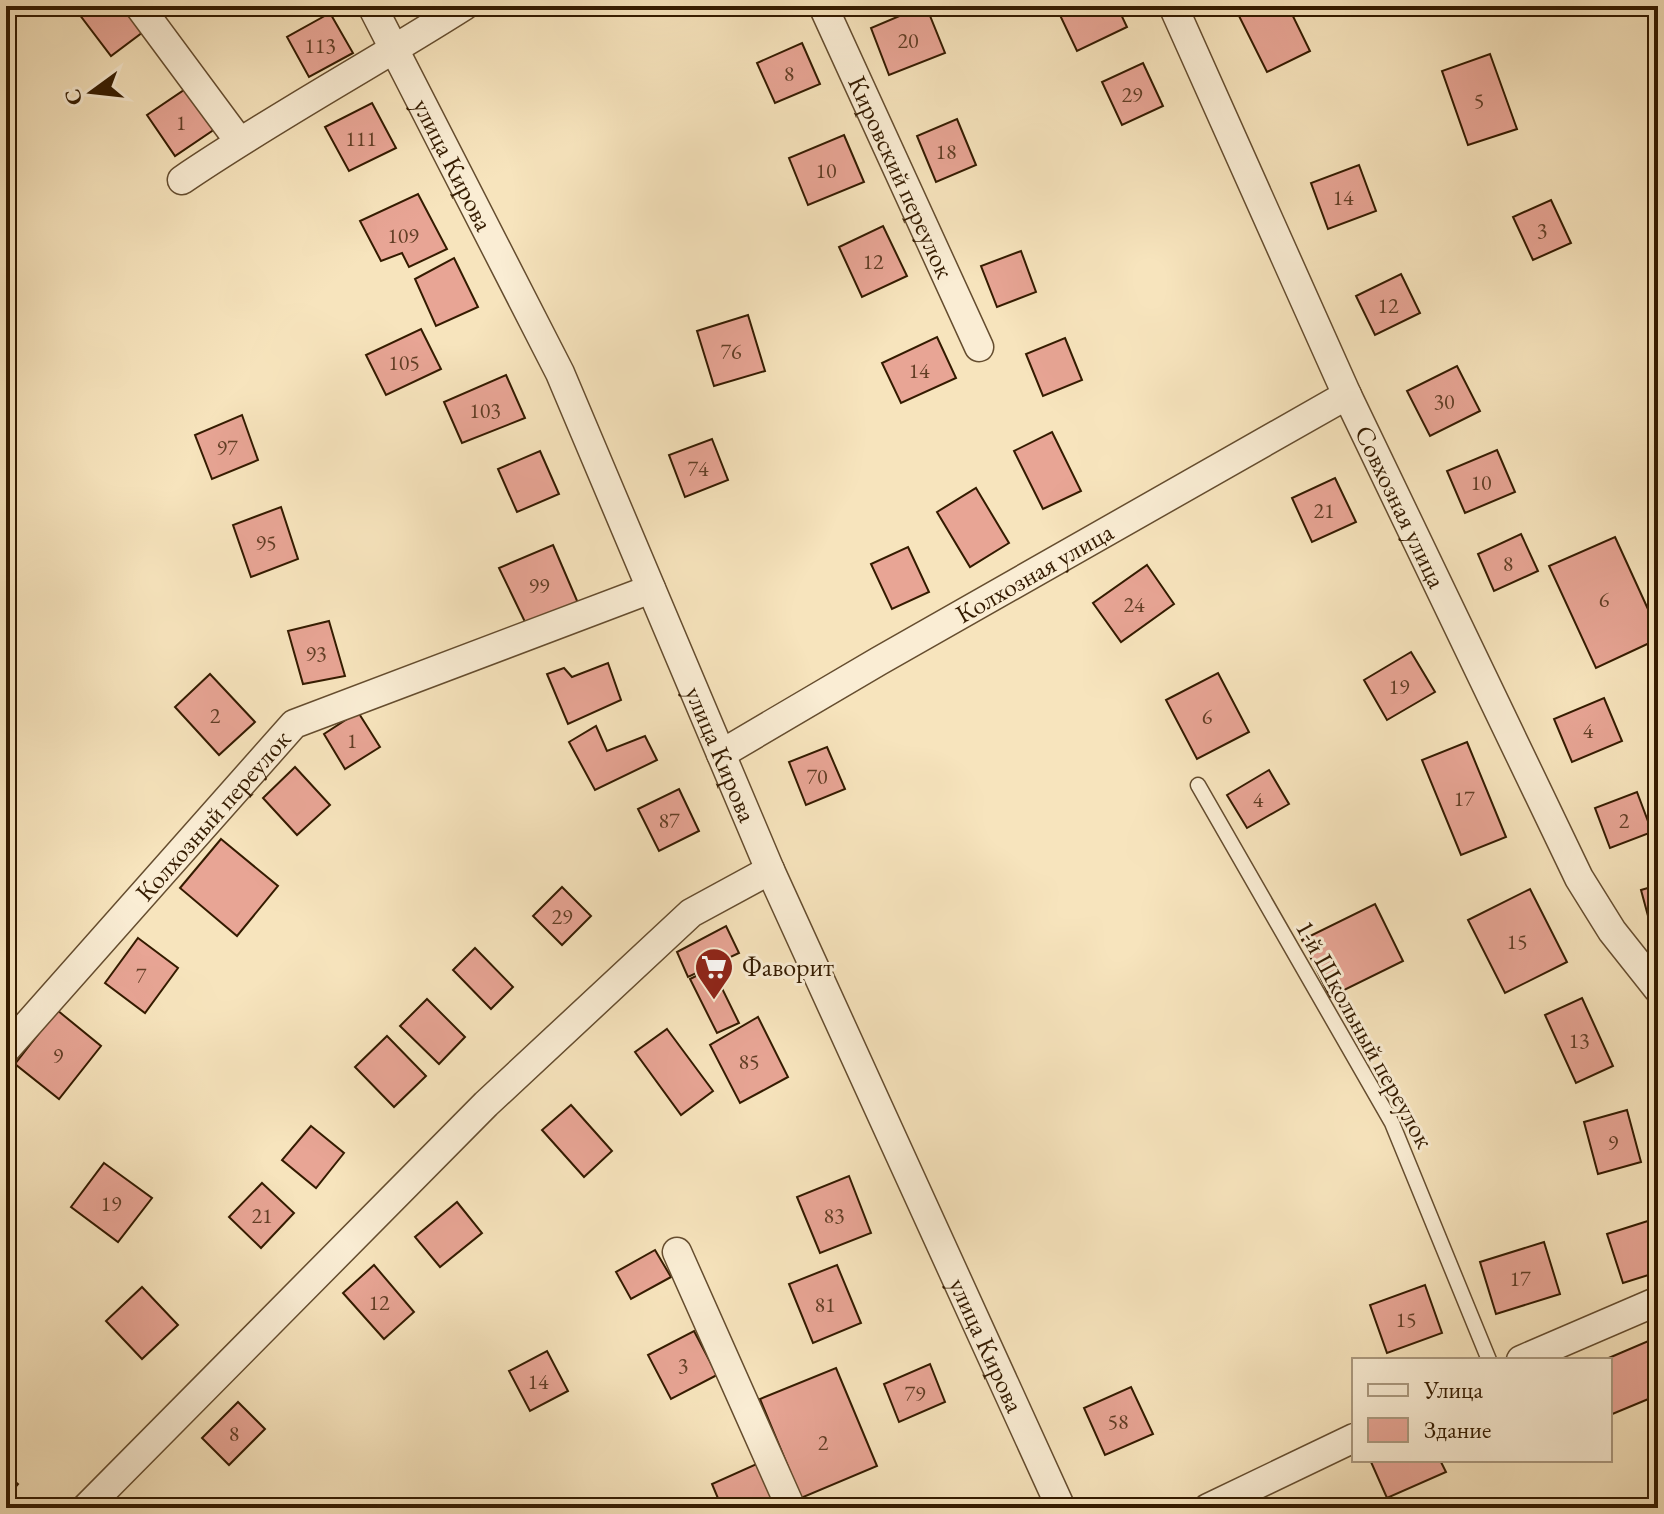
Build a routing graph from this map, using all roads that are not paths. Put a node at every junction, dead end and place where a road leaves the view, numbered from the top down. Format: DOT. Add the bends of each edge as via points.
graph roads {
  1 [pos="139,6"];
  2 [pos="372,6"];
  3 [pos="464,6"];
  4 [pos="823,6"];
  5 [pos="1173,6"];
  6 [pos="395,50"];
  7 [pos="239,141"];
  8 [pos="182,180"];
  9 [pos="979,347"];
  10 [pos="1347,395"];
  11 [pos="651,589"];
  12 [pos="721,754"];
  13 [pos="1198,785"];
  14 [pos="770,870"];
  15 [pos="1658,989"];
  16 [pos="6,1049"];
  17 [pos="677,1252"];
  18 [pos="1658,1301"];
  19 [pos="1488,1358"];
  20 [pos="1526,1358"];
  21 [pos="1352,1439"];
  22 [pos="86,1508"];
  23 [pos="791,1508"];
  24 [pos="1061,1508"];
  25 [pos="1208,1508"];
  1 -- 7 [label="street"];
  2 -- 6 [label="street, улица Кирова"];
  3 -- 6 [label="street"];
  4 -- 9 [label="street, Кировский переулок"];
  5 -- 10 [label="street, Совхозная улица"];
  6 -- 7 [label="street"];
  6 -- 11 [label="street, улица Кирова" via="560,373"];
  7 -- 8 [label="street"];
  10 -- 12 [label="street, Колхозная улица"];
  10 -- 15 [label="street, Совхозная улица" via="1579,878"];
  11 -- 12 [label="street, улица Кирова"];
  11 -- 16 [label="street, Колхозный переулок" via="294,724"];
  12 -- 14 [label="street, улица Кирова"];
  13 -- 19 [label="lane, 1-й Школьный переулок" via="1392,1123"];
  14 -- 22 [label="street" via="691,913 645,955 486,1104"];
  14 -- 24 [label="street, улица Кирова"];
  17 -- 23 [label="street"];
  18 -- 20 [label="street"];
  21 -- 25 [label="street"];
}
